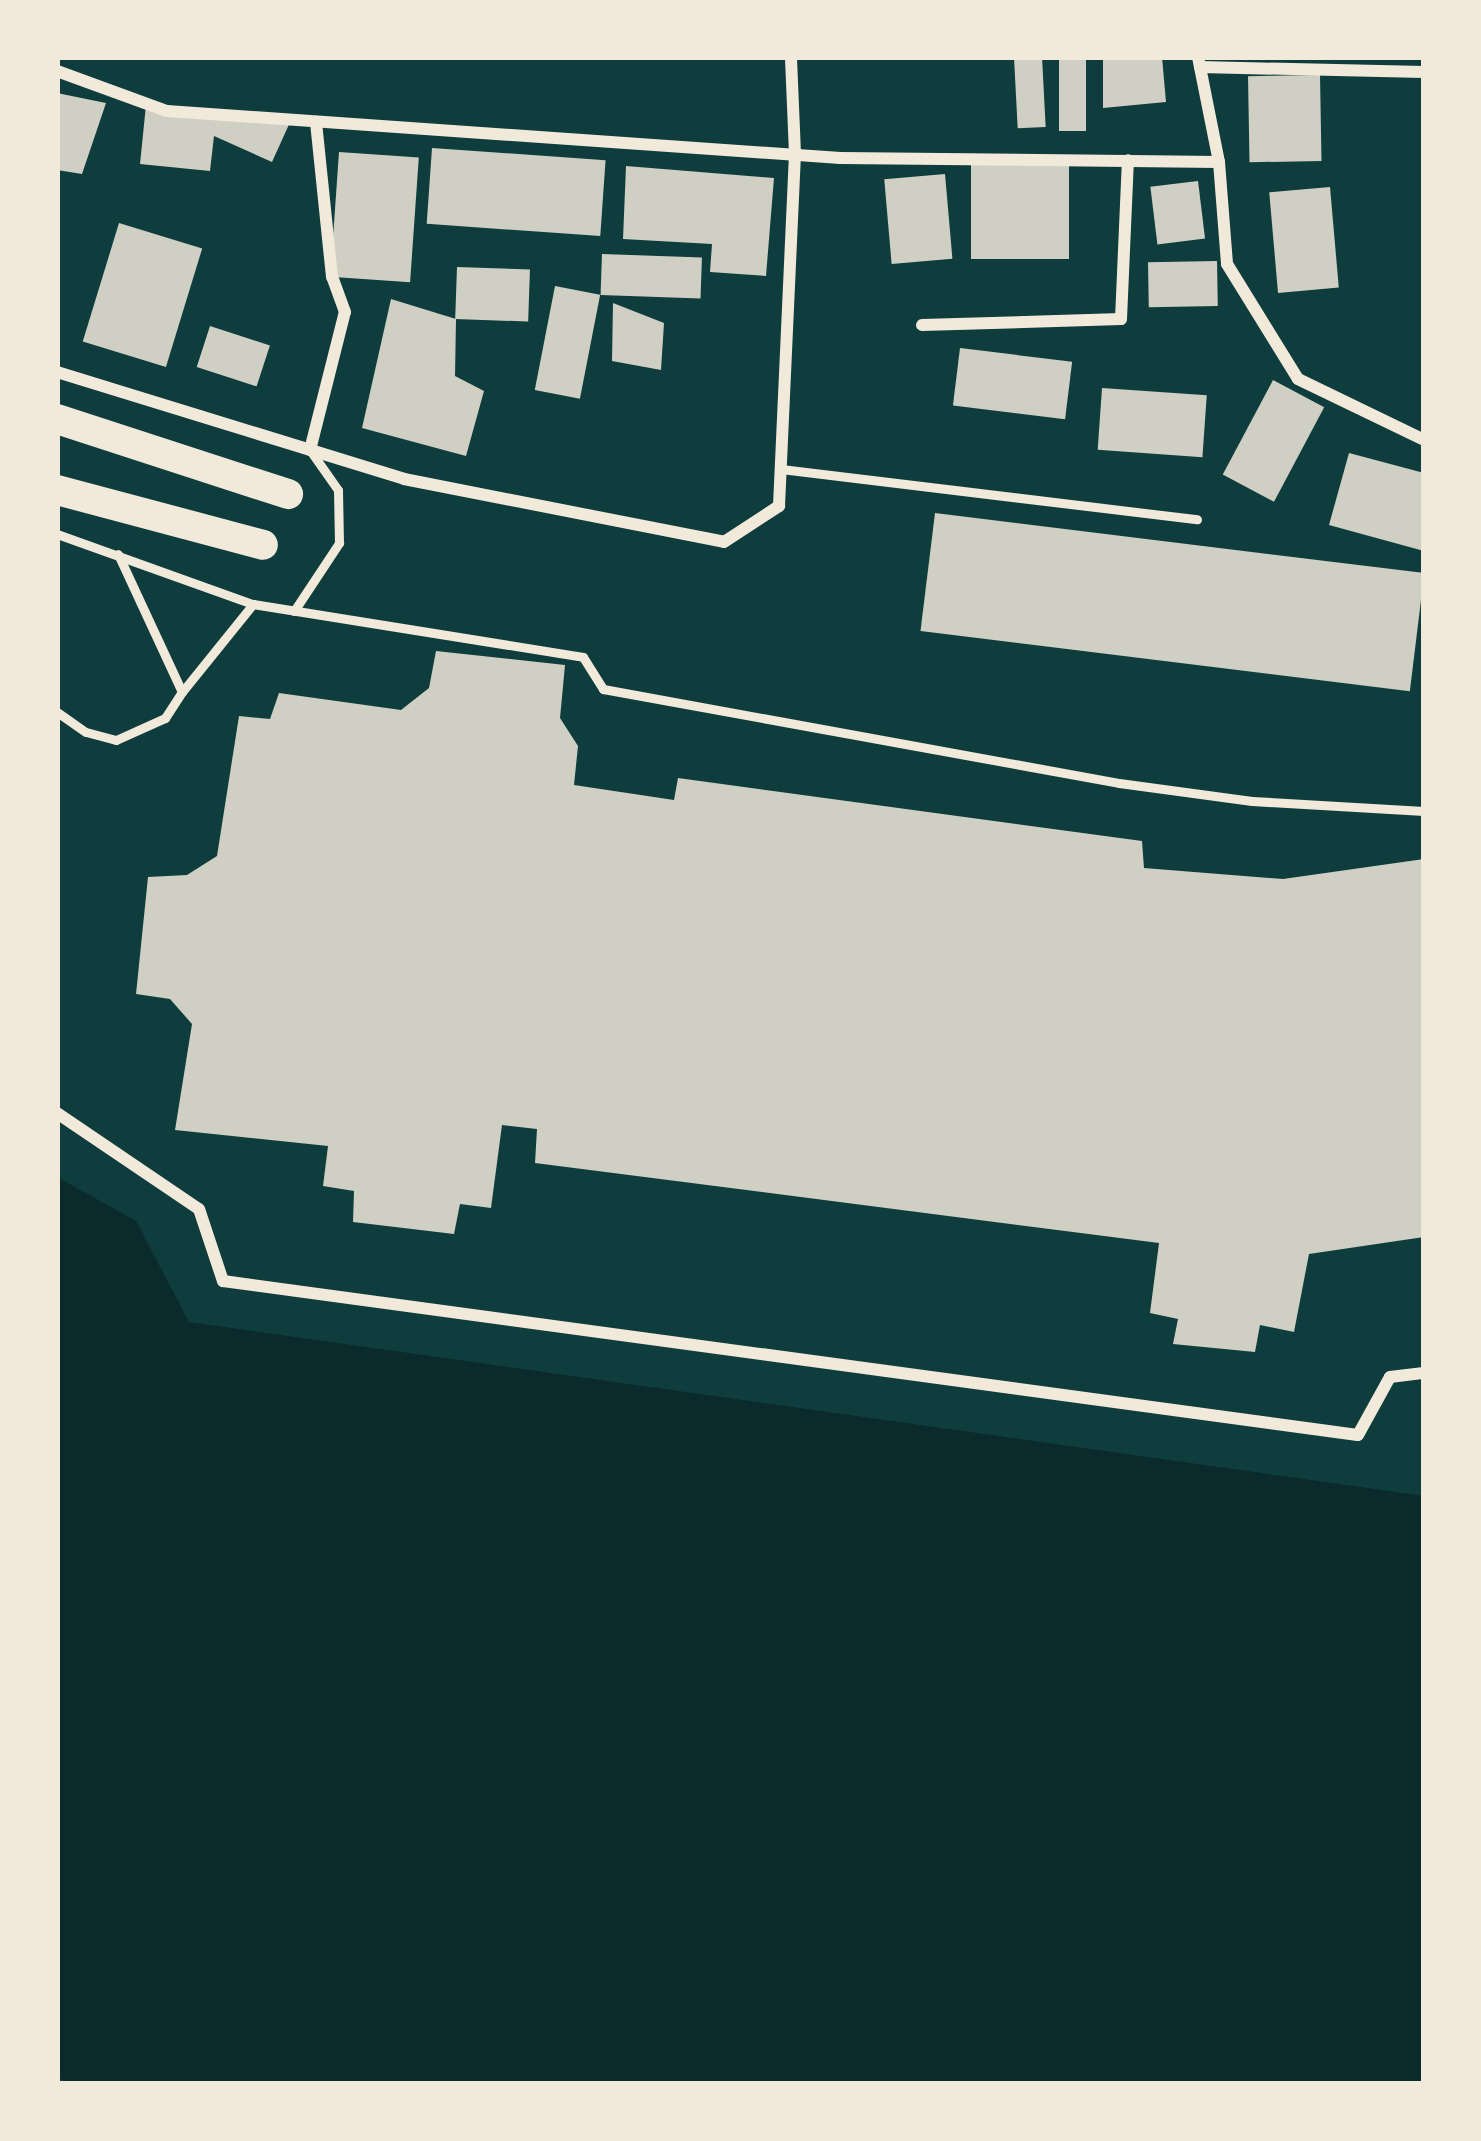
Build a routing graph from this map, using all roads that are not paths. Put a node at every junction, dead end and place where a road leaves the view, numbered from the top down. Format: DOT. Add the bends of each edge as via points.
graph roads {
  1 [pos="791,57"];
  2 [pos="1199,62"];
  3 [pos="57,71"];
  4 [pos="1424,72"];
  5 [pos="316,122"];
  6 [pos="795,154"];
  7 [pos="1128,160"];
  8 [pos="1219,162"];
  9 [pos="922,325"];
  10 [pos="57,372"];
  11 [pos="57,419"];
  12 [pos="1424,440"];
  13 [pos="310,450"];
  14 [pos="781,469"];
  15 [pos="57,490"];
  16 [pos="288,494"];
  17 [pos="1197,519"];
  18 [pos="57,534"];
  19 [pos="263,544"];
  20 [pos="118,554"];
  21 [pos="253,604"];
  22 [pos="294,611"];
  23 [pos="182,692"];
  24 [pos="57,712"];
  25 [pos="1424,812"];
  26 [pos="57,1113"];
  27 [pos="1424,1373"];
  1 -- 6 [label="street"];
  2 -- 4 [label="street"];
  2 -- 8 [label="street"];
  3 -- 5 [label="street" via="167,111"];
  5 -- 6 [label="street"];
  5 -- 13 [label="street" via="332,277 345,311"];
  6 -- 7 [label="street"];
  6 -- 14 [label="street"];
  7 -- 8 [label="street"];
  7 -- 9 [label="street" via="1121,319"];
  8 -- 12 [label="street" via="1226,264 1298,379"];
  10 -- 13 [label="street"];
  11 -- 16 [label="main road"];
  13 -- 14 [label="street" via="404,479 724,542 779,506"];
  13 -- 22 [label="lane" via="338,490 339,543"];
  14 -- 17 [label="lane"];
  15 -- 19 [label="main road"];
  18 -- 20 [label="lane"];
  20 -- 21 [label="lane"];
  20 -- 23 [label="lane"];
  21 -- 22 [label="lane"];
  21 -- 23 [label="lane"];
  22 -- 25 [label="lane" via="583,656 602,689 1049,772 1252,800"];
  23 -- 24 [label="lane" via="165,718 116,740"];
  26 -- 27 [label="street" via="199,1209 223,1281 1358,1435 1390,1377"];
}
